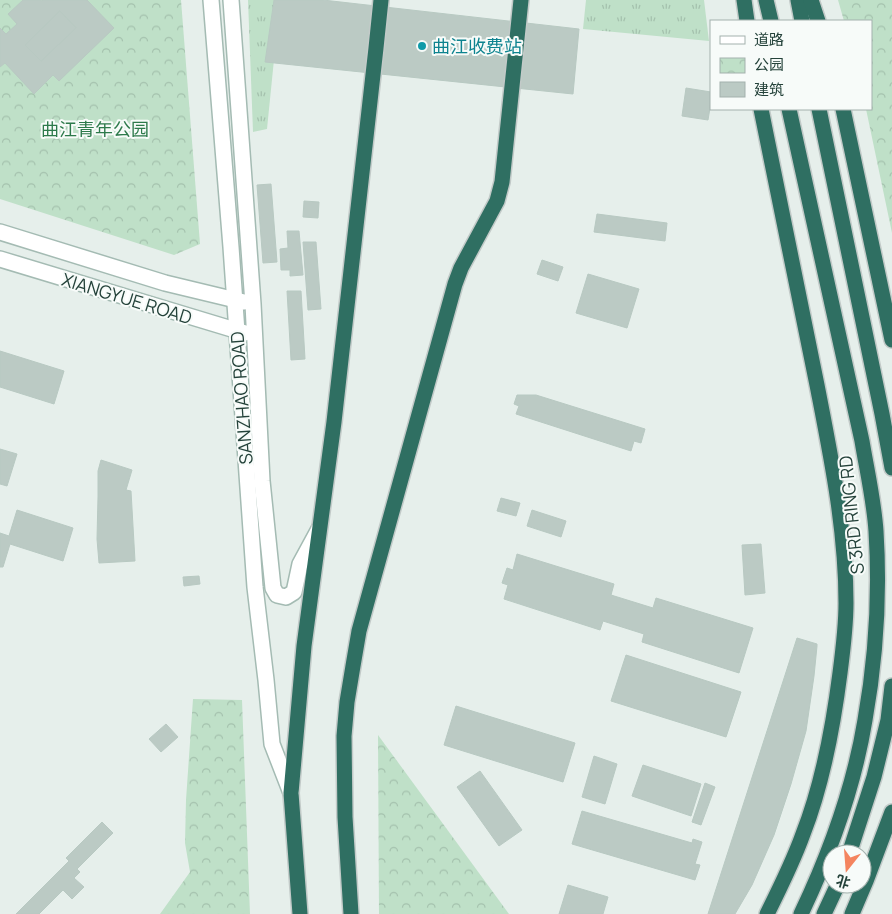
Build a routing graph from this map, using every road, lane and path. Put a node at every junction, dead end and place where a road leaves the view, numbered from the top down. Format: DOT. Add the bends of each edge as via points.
graph roads {
  1 [pos="211,0"];
  2 [pos="231,0"];
  3 [pos="381,0"];
  4 [pos="521,0"];
  5 [pos="744,0"];
  6 [pos="766,0"];
  7 [pos="798,0"];
  8 [pos="811,0"];
  9 [pos="747,20"];
  10 [pos="771,20"];
  11 [pos="802,20"];
  12 [pos="818,20"];
  13 [pos="761,110"];
  14 [pos="819,110"];
  15 [pos="843,110"];
  16 [pos="791,116"];
  17 [pos="0,232"];
  18 [pos="0,259"];
  19 [pos="234,300"];
  20 [pos="252,304"];
  21 [pos="236,331"];
  22 [pos="254,336"];
  23 [pos="892,340"];
  24 [pos="892,468"];
  25 [pos="320,528"];
  26 [pos="892,686"];
  27 [pos="291,793"];
  28 [pos="892,812"];
  29 [pos="852,844"];
  30 [pos="833,894"];
  31 [pos="300,914"];
  32 [pos="350,914"];
  33 [pos="767,914"];
  34 [pos="801,914"];
  35 [pos="824,914"];
  36 [pos="852,914"];
  1 -- 19 [label="street, SANZHAO ROAD"];
  2 -- 20 [label="street, SANZHAO ROAD"];
  3 -- 25 [label="highway"];
  4 -- 32 [label="highway" via="502,182 497,201 455,284 359,631 344,736"];
  5 -- 9 [label="highway"];
  6 -- 10 [label="highway"];
  7 -- 11 [label="highway"];
  8 -- 12 [label="highway"];
  13 -- 33 [label="highway" via="837,492 846,604 838,692 819,786 786,876"];
  14 -- 24 [label="highway"];
  15 -- 23 [label="highway"];
  16 -- 34 [label="highway, S 3RD RING RD" via="862,441 876,529 878,574 877,625 865,720 855,765 841,815"];
  17 -- 19 [label="street, XIANGYUE ROAD" via="165,283"];
  18 -- 21 [label="street, XIANGYUE ROAD"];
  19 -- 20 [label="street, XIANGYUE ROAD"];
  19 -- 21 [label="street, SANZHAO ROAD"];
  20 -- 22 [label="street, SANZHAO ROAD"];
  21 -- 22 [label="street, XIANGYUE ROAD"];
  21 -- 27 [label="street, SANZHAO ROAD" via="255,587 272,744"];
  22 -- 25 [label="street, SANZHAO ROAD" via="262,481 273,588 277,595 286,597 294,592 300,564"];
  25 -- 27 [label="highway" via="304,646"];
  26 -- 29 [label="highway" via="888,720 874,777"];
  27 -- 31 [label="highway"];
  28 -- 36 [label="highway"];
  30 -- 35 [label="highway"];
}
